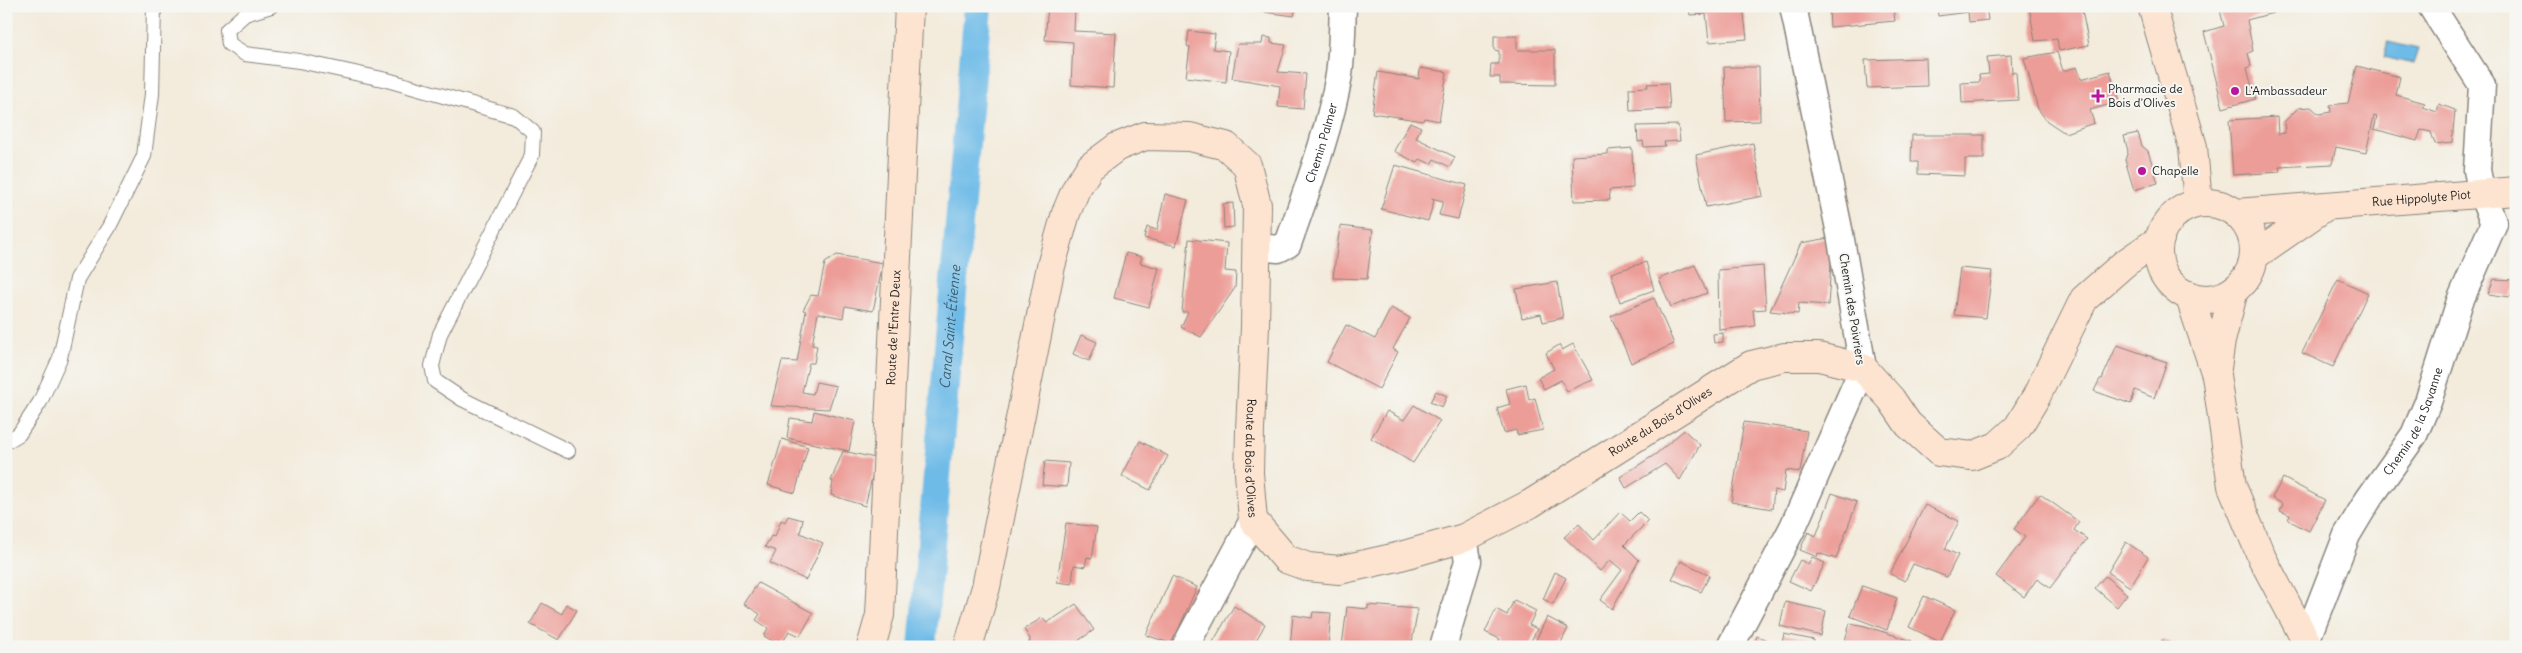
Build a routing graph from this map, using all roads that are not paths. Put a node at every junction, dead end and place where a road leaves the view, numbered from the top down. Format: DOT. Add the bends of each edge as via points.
graph roads {
  1 [pos="154,6"];
  2 [pos="271,6"];
  3 [pos="909,6"];
  4 [pos="1343,6"];
  5 [pos="1793,6"];
  6 [pos="2152,6"];
  7 [pos="2431,6"];
  8 [pos="2516,191"];
  9 [pos="2482,195"];
  10 [pos="2198,204"];
  11 [pos="2327,206"];
  12 [pos="2236,213"];
  13 [pos="2160,239"];
  14 [pos="1257,247"];
  15 [pos="2254,256"];
  16 [pos="2165,275"];
  17 [pos="2102,283"];
  18 [pos="2234,290"];
  19 [pos="2189,296"];
  20 [pos="1863,368"];
  21 [pos="2216,375"];
  22 [pos="6,442"];
  23 [pos="568,451"];
  24 [pos="1253,520"];
  25 [pos="1464,538"];
  26 [pos="2306,644"];
  27 [pos="871,647"];
  28 [pos="968,647"];
  29 [pos="1184,647"];
  30 [pos="1443,647"];
  31 [pos="1730,647"];
  1 -- 22 [label="lane" via="152,94 144,156 109,227 77,279 60,358 40,402 19,434"];
  2 -- 23 [label="lane" via="245,14 227,30 229,44 245,54 299,61 387,80 514,116 533,132 532,155 440,334 432,366 435,381 462,399"];
  3 -- 27 [label="street, Route de l'Entre Deux" via="880,615"];
  4 -- 14 [label="street, Chemin Palmer" via="1339,74 1326,132 1288,244 1278,249"];
  5 -- 20 [label="street, Chemin des Poivriers" via="1838,225"];
  6 -- 10 [label="street" via="2193,147"];
  7 -- 9 [label="street, Chemin de la Savanne" via="2482,85 2477,170"];
  8 -- 9 [label="street, Rue Hippolyte Piot"];
  9 -- 11 [label="street, Rue Hippolyte Piot"];
  9 -- 26 [label="street, Chemin de la Savanne" via="2494,223 2460,301 2428,402 2414,435 2347,534"];
  10 -- 12 [label="street" via="2225,206"];
  10 -- 13 [label="street" via="2174,216"];
  11 -- 12 [label="street, Rue Hippolyte Piot"];
  11 -- 15 [label="street, Rue Hippolyte Piot"];
  12 -- 15 [label="street" via="2251,232"];
  13 -- 16 [label="street" via="2160,264"];
  13 -- 17 [label="street"];
  14 -- 24 [label="street, Route du Bois d'Olives" via="1249,473"];
  14 -- 28 [label="street, Route du Bois d'Olives" via="1257,205 1247,165 1226,146 1190,137 1145,136 1117,147 1090,167 1072,197 1051,266 986,587"];
  15 -- 18 [label="street" via="2247,275"];
  16 -- 17 [label="street" via="2129,276"];
  16 -- 19 [label="street" via="2171,284"];
  17 -- 20 [label="street" via="2084,299 2036,398 2018,427 1997,446 1972,456 1939,452 1908,424"];
  18 -- 19 [label="street" via="2212,298"];
  18 -- 21 [label="street"];
  19 -- 21 [label="street"];
  20 -- 25 [label="street, Route du Bois d'Olives" via="1819,357 1784,358 1751,365 1530,504"];
  20 -- 31 [label="street, Chemin des Poivriers" via="1793,527"];
  21 -- 26 [label="street" via="2232,486 2262,558"];
  24 -- 25 [label="street, Route du Bois d'Olives" via="1286,559 1308,567 1339,570"];
  24 -- 29 [label="street"];
  25 -- 30 [label="street" via="1468,561"];
}
